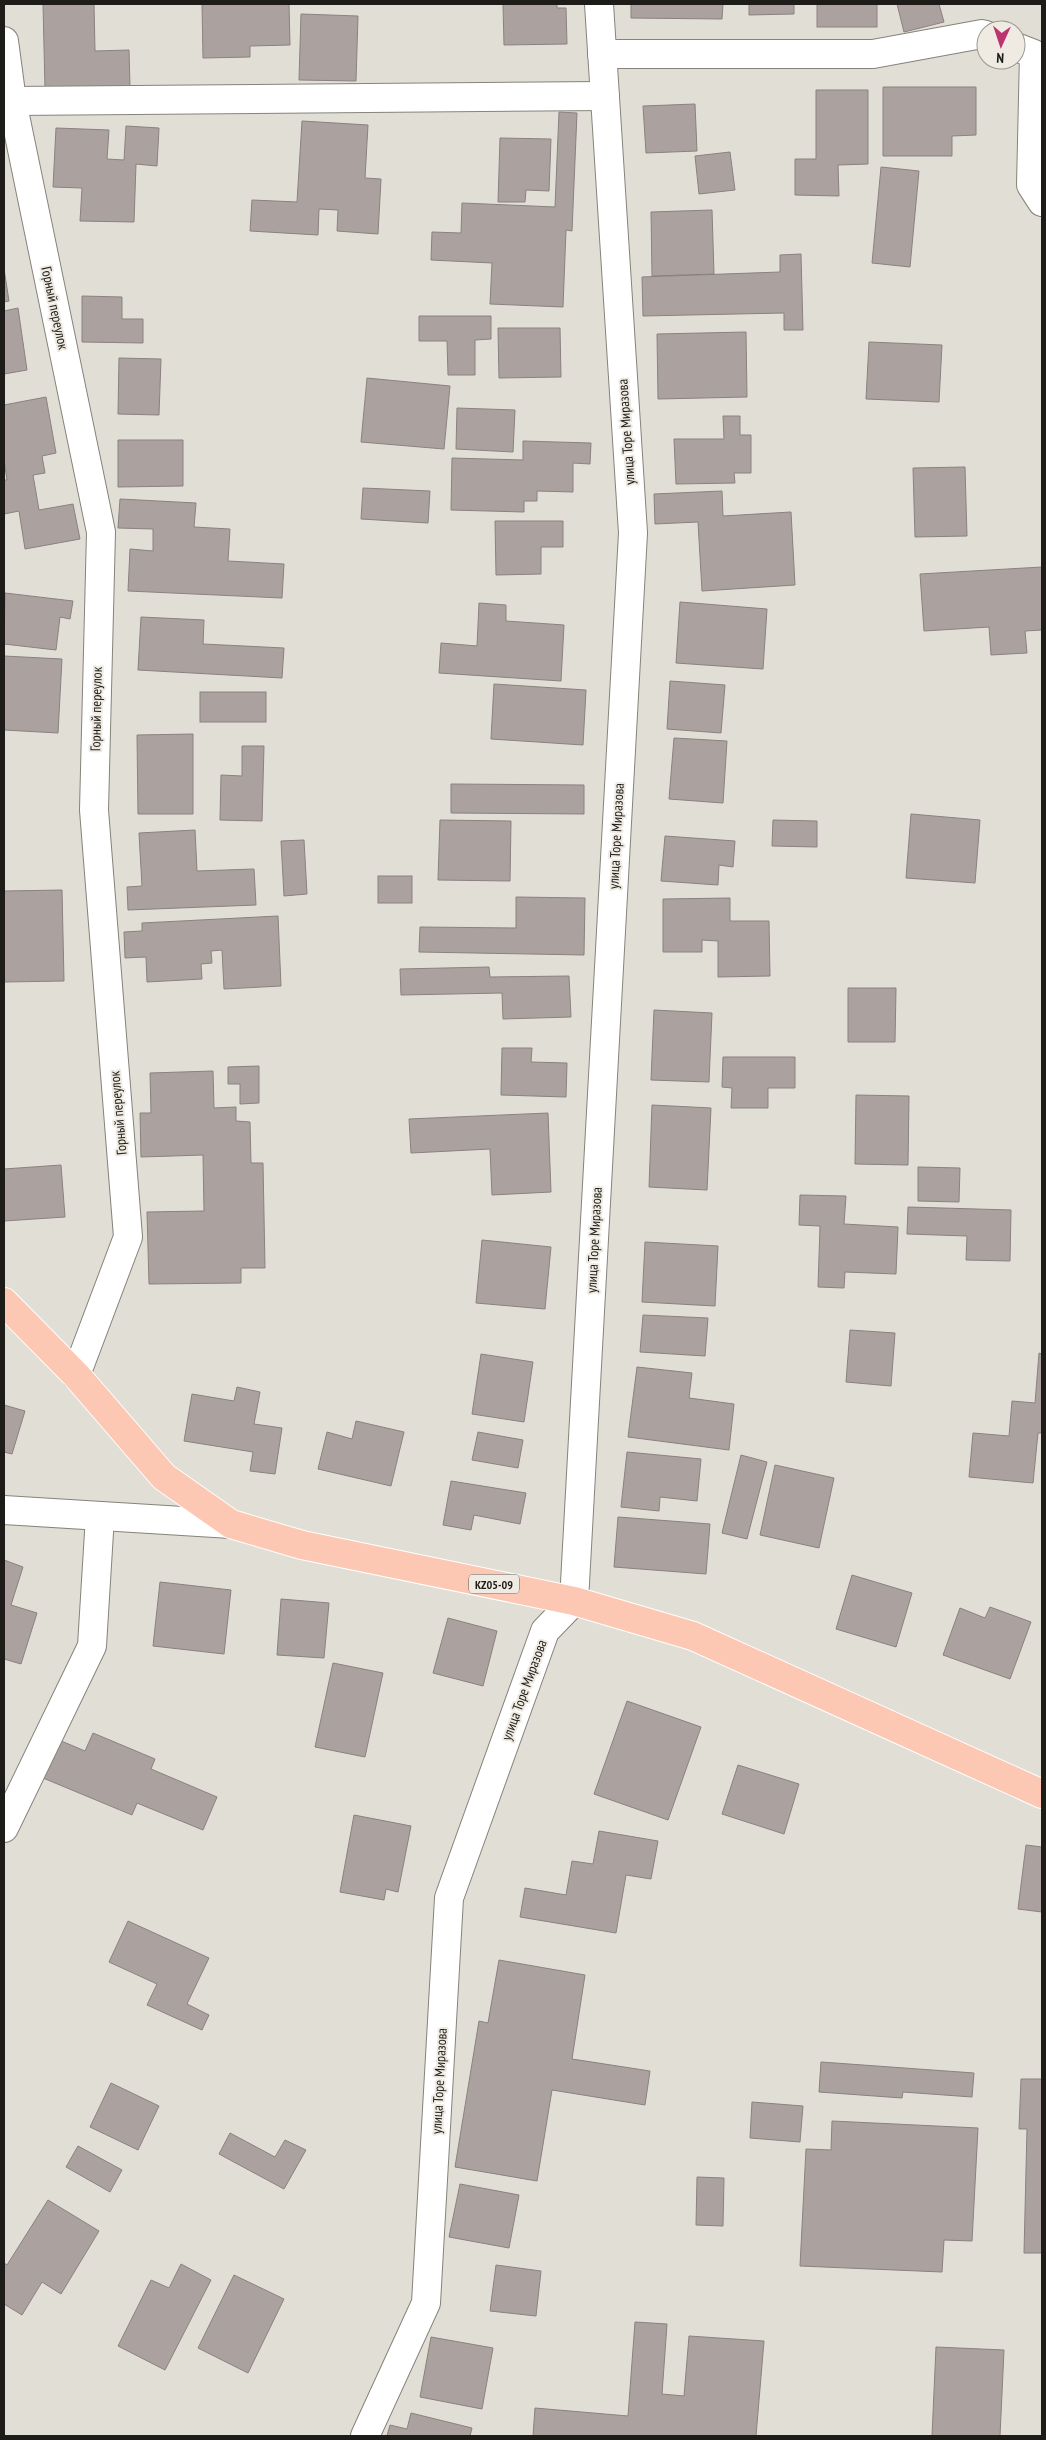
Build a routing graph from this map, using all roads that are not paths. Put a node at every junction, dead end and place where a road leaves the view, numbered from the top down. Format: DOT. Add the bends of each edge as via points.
graph roads {
  1 [pos="599,4"];
  2 [pos="976,35"];
  3 [pos="4,41"];
  4 [pos="1026,51"];
  5 [pos="602,54"];
  6 [pos="605,96"];
  7 [pos="12,101"];
  8 [pos="1042,202"];
  9 [pos="4,1302"];
  10 [pos="76,1375"];
  11 [pos="4,1510"];
  12 [pos="100,1516"];
  13 [pos="231,1524"];
  14 [pos="574,1601"];
  15 [pos="1042,1794"];
  16 [pos="4,1828"];
  17 [pos="365,2436"];
  1 -- 5 [label="street, улица Торе Миразова"];
  2 -- 5 [label="street" via="873,54"];
  3 -- 7 [label="street, Горный переулок"];
  4 -- 8 [label="street" via="1034,54 1031,186"];
  5 -- 6 [label="street, улица Торе Миразова"];
  6 -- 7 [label="street"];
  6 -- 14 [label="street, улица Торе Миразова" via="633,533"];
  7 -- 10 [label="street, Горный переулок" via="101,532 94,810 128,1237"];
  9 -- 10 [label="main road, KZ05-09"];
  10 -- 13 [label="main road, KZ05-09" via="164,1477"];
  11 -- 12 [label="street"];
  12 -- 13 [label="street"];
  12 -- 16 [label="street" via="92,1646"];
  13 -- 14 [label="main road, KZ05-09" via="302,1545"];
  14 -- 15 [label="main road, KZ05-09" via="693,1636"];
  14 -- 17 [label="street, улица Торе Миразова" via="546,1631 449,1898 426,2303"];
}
